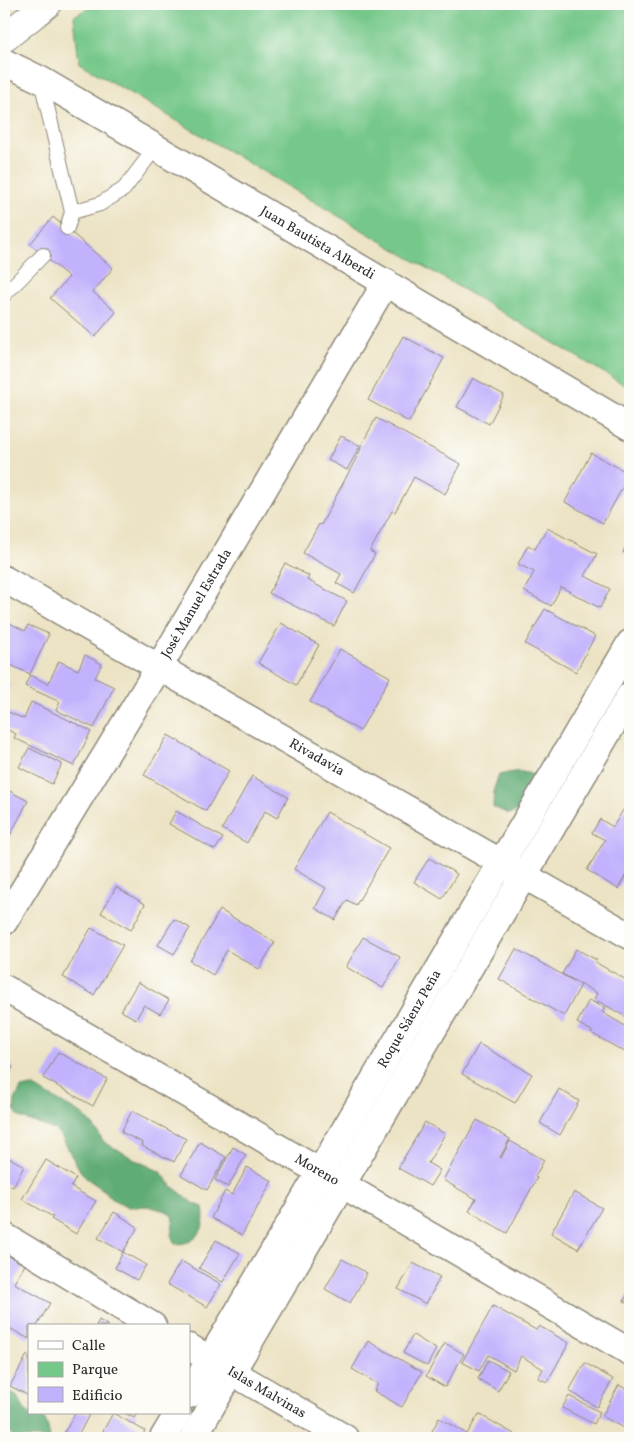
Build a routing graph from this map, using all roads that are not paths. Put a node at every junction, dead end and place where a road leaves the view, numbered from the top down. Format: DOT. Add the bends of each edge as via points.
graph roads {
  1 [pos="47,4"];
  2 [pos="4,38"];
  3 [pos="4,62"];
  4 [pos="41,80"];
  5 [pos="156,147"];
  6 [pos="72,212"];
  7 [pos="67,228"];
  8 [pos="44,255"];
  9 [pos="386,282"];
  10 [pos="4,295"];
  11 [pos="630,426"];
  12 [pos="4,579"];
  13 [pos="630,643"];
  14 [pos="159,667"];
  15 [pos="630,695"];
  16 [pos="513,868"];
  17 [pos="4,922"];
  18 [pos="630,936"];
  19 [pos="4,988"];
  20 [pos="331,1177"];
  21 [pos="4,1236"];
  22 [pos="150,1324"];
  23 [pos="630,1352"];
  24 [pos="199,1353"];
  25 [pos="232,1373"];
  26 [pos="190,1391"];
  27 [pos="177,1414"];
  28 [pos="163,1438"];
  29 [pos="193,1438"];
  30 [pos="345,1438"];
  1 -- 2 [label="main road"];
  3 -- 4 [label="street, Juan Bautista Alberdi"];
  4 -- 5 [label="street, Juan Bautista Alberdi"];
  4 -- 6 [label="lane"];
  5 -- 6 [label="lane" via="124,189 100,204"];
  5 -- 9 [label="street, Juan Bautista Alberdi"];
  6 -- 7 [label="lane"];
  8 -- 10 [label="lane"];
  9 -- 11 [label="street, Juan Bautista Alberdi"];
  9 -- 14 [label="street, José Manuel Estrada"];
  12 -- 14 [label="street, Rivadavia"];
  13 -- 16 [label="street, Roque Sáenz Peña"];
  14 -- 16 [label="street, Rivadavia"];
  14 -- 17 [label="street, José Manuel Estrada"];
  15 -- 16 [label="street, Roque Sáenz Peña"];
  16 -- 18 [label="street, Rivadavia"];
  16 -- 20 [label="street, Roque Sáenz Peña"];
  19 -- 20 [label="street, Moreno"];
  20 -- 23 [label="street, Moreno"];
  20 -- 24 [label="street, Roque Sáenz Peña"];
  20 -- 25 [label="street, Roque Sáenz Peña"];
  21 -- 22 [label="street"];
  24 -- 25 [label="street, Islas Malvinas"];
  24 -- 26 [label="street, Roque Sáenz Peña"];
  25 -- 29 [label="street, Roque Sáenz Peña"];
  25 -- 30 [label="street, Islas Malvinas"];
  27 -- 28 [label="street"];
}
